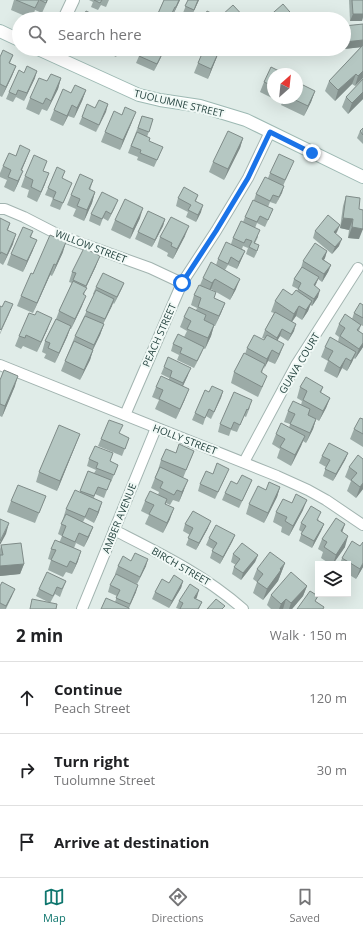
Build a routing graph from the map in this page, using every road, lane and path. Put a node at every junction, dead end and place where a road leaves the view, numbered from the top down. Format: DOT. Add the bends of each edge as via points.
graph roads {
  1 [pos="73,0"];
  2 [pos="67,12"];
  3 [pos="0,31"];
  4 [pos="12,37"];
  5 [pos="56,56"];
  6 [pos="270,132"];
  7 [pos="363,177"];
  8 [pos="0,209"];
  9 [pos="358,268"];
  10 [pos="182,283"];
  11 [pos="0,365"];
  12 [pos="125,415"];
  13 [pos="156,428"];
  14 [pos="244,462"];
  15 [pos="363,525"];
  16 [pos="114,530"];
  17 [pos="82,609"];
  18 [pos="243,609"];
  1 -- 2 [label="main road"];
  3 -- 4 [label="main road"];
  5 -- 6 [label="main road, TUOLUMNE STREET" via="139,95 220,111"];
  6 -- 7 [label="main road, TUOLUMNE STREET"];
  6 -- 10 [label="street, PEACH STREET" via="248,178"];
  8 -- 10 [label="street, WILLOW STREET" via="24,217 61,236 150,268"];
  9 -- 14 [label="street, GUAVA COURT" via="296,365"];
  10 -- 12 [label="street, PEACH STREET"];
  11 -- 12 [label="street, HOLLY STREET"];
  12 -- 13 [label="street, HOLLY STREET"];
  13 -- 14 [label="street, HOLLY STREET"];
  13 -- 16 [label="street, AMBER AVENUE"];
  14 -- 15 [label="street, HOLLY STREET" via="308,490"];
  16 -- 17 [label="street, AMBER AVENUE"];
  16 -- 18 [label="street, BIRCH STREET" via="203,578"];
}
